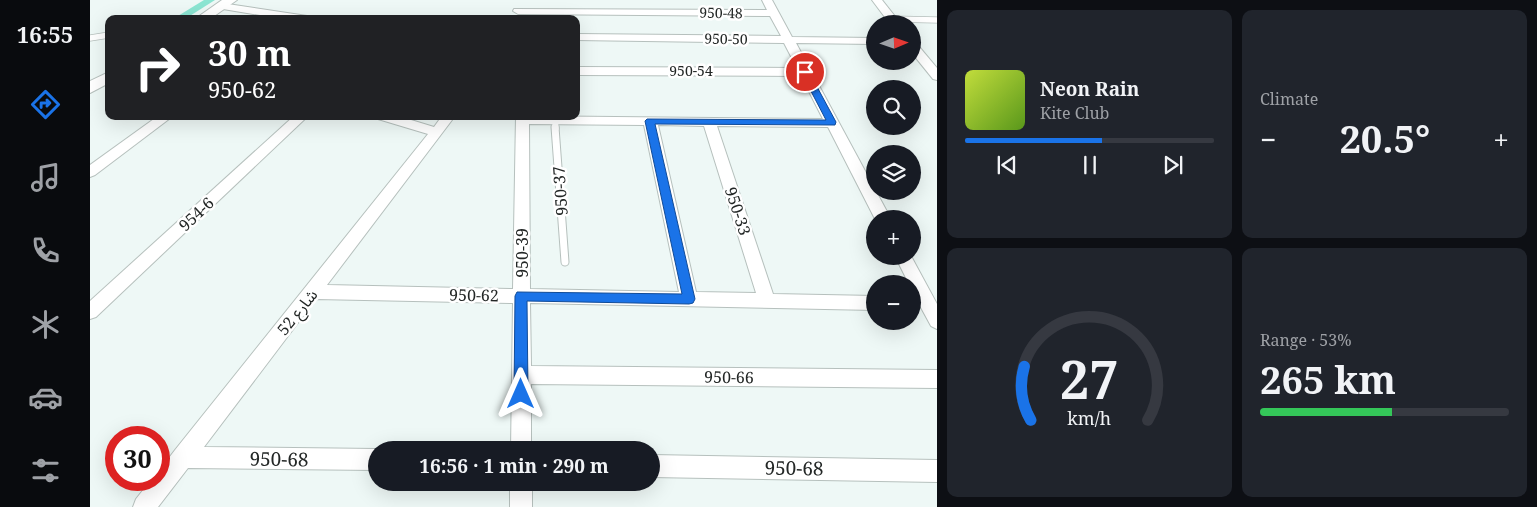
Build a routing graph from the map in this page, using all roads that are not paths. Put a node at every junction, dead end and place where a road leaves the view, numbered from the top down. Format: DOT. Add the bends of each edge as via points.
graph roads {
  1 [pos="525,0"];
  2 [pos="767,0"];
  3 [pos="877,0"];
  4 [pos="226,3"];
  5 [pos="774,13"];
  6 [pos="207,15"];
  7 [pos="287,15"];
  8 [pos="516,15"];
  9 [pos="889,15"];
  10 [pos="937,20"];
  11 [pos="921,21"];
  12 [pos="105,36"];
  13 [pos="580,37"];
  14 [pos="90,38"];
  15 [pos="788,40"];
  16 [pos="866,40"];
  17 [pos="921,56"];
  18 [pos="580,71"];
  19 [pos="805,72"];
  20 [pos="937,76"];
  21 [pos="105,79"];
  22 [pos="90,88"];
  23 [pos="162,120"];
  24 [pos="298,120"];
  25 [pos="396,120"];
  26 [pos="447,120"];
  27 [pos="522,120"];
  28 [pos="555,120"];
  29 [pos="650,121"];
  30 [pos="708,122"];
  31 [pos="832,122"];
  32 [pos="437,132"];
  33 [pos="90,172"];
  34 [pos="878,210"];
  35 [pos="565,262"];
  36 [pos="907,265"];
  37 [pos="314,292"];
  38 [pos="521,296"];
  39 [pos="689,299"];
  40 [pos="766,301"];
  41 [pos="866,302"];
  42 [pos="926,303"];
  43 [pos="90,312"];
  44 [pos="937,320"];
  45 [pos="521,375"];
  46 [pos="937,379"];
  47 [pos="521,441"];
  48 [pos="182,457"];
  49 [pos="368,460"];
  50 [pos="660,466"];
  51 [pos="937,471"];
  52 [pos="521,491"];
  53 [pos="144,507"];
  54 [pos="521,507"];
  1 -- 8 [label="street"];
  2 -- 5 [label="street"];
  3 -- 9 [label="street"];
  4 -- 6 [label="street"];
  4 -- 7 [label="street"];
  5 -- 8 [label="street, 950-48"];
  5 -- 15 [label="street"];
  10 -- 11 [label="lane"];
  12 -- 14 [label="lane"];
  13 -- 15 [label="street, 950-50"];
  15 -- 16 [label="street, 950-50"];
  15 -- 19 [label="street"];
  17 -- 20 [label="street"];
  18 -- 19 [label="street, 950-54"];
  19 -- 31 [label="street"];
  21 -- 22 [label="street"];
  23 -- 33 [label="street"];
  24 -- 43 [label="street, 954-6"];
  25 -- 32 [label="street"];
  26 -- 32 [label="street, شارع 52"];
  27 -- 38 [label="street, 950-39"];
  28 -- 29 [label="street"];
  28 -- 35 [label="lane, 950-37"];
  29 -- 30 [label="street"];
  29 -- 39 [label="street"];
  30 -- 31 [label="street"];
  30 -- 40 [label="street, 950-33"];
  31 -- 34 [label="street"];
  32 -- 37 [label="street, شارع 52"];
  36 -- 42 [label="street"];
  37 -- 38 [label="street, 950-62"];
  37 -- 48 [label="street, شارع 52"];
  38 -- 39 [label="street, 950-62"];
  38 -- 45 [label="street, 950-39"];
  39 -- 40 [label="street, 950-62"];
  40 -- 41 [label="street, 950-62"];
  42 -- 44 [label="street"];
  45 -- 46 [label="street, 950-66"];
  45 -- 47 [label="street, 950-39"];
  48 -- 49 [label="street, 950-68"];
  48 -- 53 [label="street, شارع 52"];
  50 -- 51 [label="street, 950-68"];
  52 -- 54 [label="street"];
}
